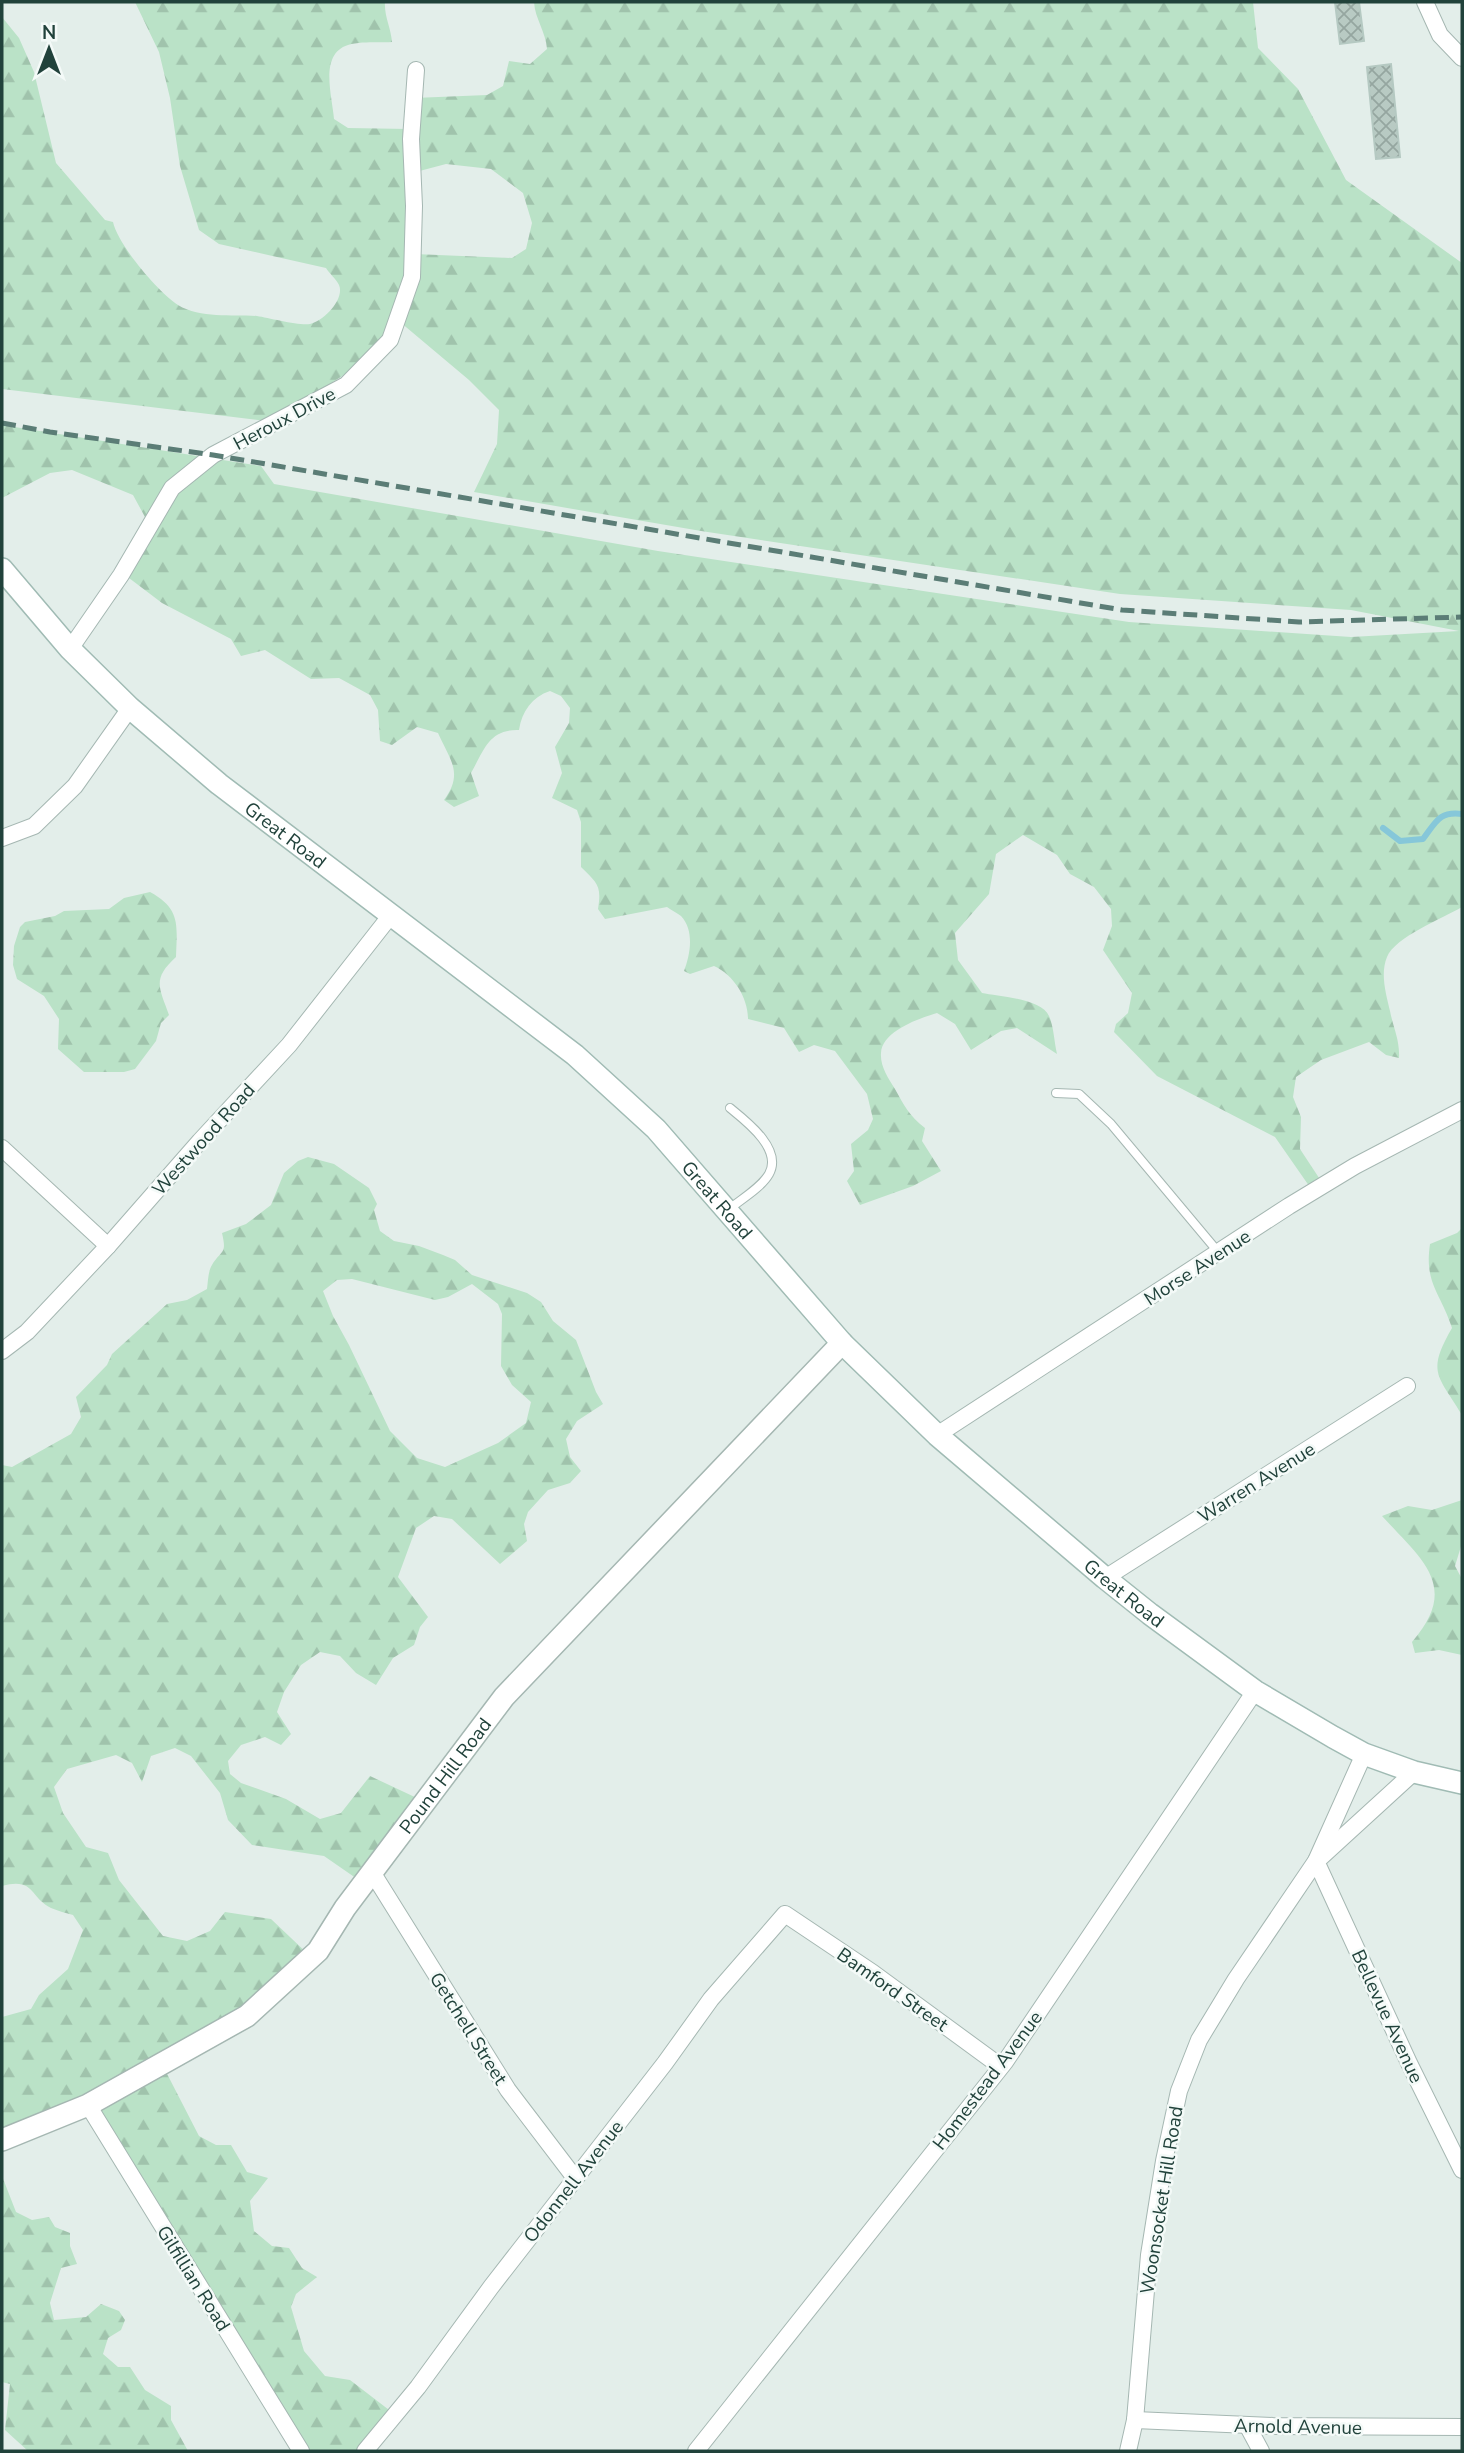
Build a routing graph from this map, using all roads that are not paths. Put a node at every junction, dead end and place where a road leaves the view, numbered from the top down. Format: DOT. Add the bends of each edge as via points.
graph roads {
  1 [pos="1425,2"];
  2 [pos="1462,58"];
  3 [pos="416,70"];
  4 [pos="2,569"];
  5 [pos="71,649"];
  6 [pos="130,708"];
  7 [pos="2,838"];
  8 [pos="391,915"];
  9 [pos="1056,1093"];
  10 [pos="730,1108"];
  11 [pos="1462,1110"];
  12 [pos="2,1148"];
  13 [pos="728,1210"];
  14 [pos="108,1245"];
  15 [pos="1219,1253"];
  16 [pos="842,1343"];
  17 [pos="2,1352"];
  18 [pos="1407,1386"];
  19 [pos="937,1435"];
  20 [pos="1105,1578"];
  21 [pos="1255,1691"];
  22 [pos="1364,1754"];
  23 [pos="1414,1772"];
  24 [pos="1462,1783"];
  25 [pos="1316,1861"];
  26 [pos="372,1872"];
  27 [pos="785,1914"];
  28 [pos="1000,2066"];
  29 [pos="88,2105"];
  30 [pos="2,2140"];
  31 [pos="1462,2170"];
  32 [pos="575,2178"];
  33 [pos="1135,2420"];
  34 [pos="1247,2425"];
  35 [pos="1462,2427"];
  36 [pos="301,2451"];
  37 [pos="365,2451"];
  38 [pos="696,2451"];
  39 [pos="1128,2451"];
  40 [pos="1261,2451"];
  1 -- 2 [label="street" via="1440,35"];
  3 -- 5 [label="street, Heroux Drive" via="411,139 412,277 390,340 346,385 213,455 172,488"];
  4 -- 5 [label="main road, Great Road"];
  5 -- 6 [label="main road, Great Road"];
  6 -- 7 [label="street" via="75,786 34,826"];
  6 -- 8 [label="main road, Great Road"];
  8 -- 13 [label="main road, Great Road" via="575,1055 656,1129"];
  8 -- 14 [label="street, Westwood Road" via="289,1045"];
  9 -- 15 [label="lane" via="1079,1094 1111,1125"];
  10 -- 13 [label="lane" via="766,1144 771,1166 764,1180"];
  11 -- 15 [label="street, Morse Avenue" via="1355,1166"];
  12 -- 14 [label="street"];
  13 -- 16 [label="main road, Great Road"];
  14 -- 17 [label="street, Westwood Road" via="27,1332"];
  15 -- 19 [label="street, Morse Avenue"];
  16 -- 19 [label="main road, Great Road"];
  16 -- 26 [label="main road, Pound Hill Road" via="504,1697"];
  18 -- 20 [label="street, Warren Avenue"];
  19 -- 20 [label="main road, Great Road"];
  20 -- 21 [label="main road, Great Road"];
  21 -- 22 [label="main road, Great Road"];
  21 -- 28 [label="street, Homestead Avenue"];
  22 -- 23 [label="main road, Great Road"];
  22 -- 25 [label="street, Woonsocket Hill Road"];
  23 -- 24 [label="main road, Great Road"];
  23 -- 25 [label="street, Woonsocket Hill Road"];
  25 -- 31 [label="street, Bellevue Avenue"];
  25 -- 33 [label="street, Woonsocket Hill Road" via="1199,2040 1179,2091 1149,2255"];
  26 -- 29 [label="main road, Pound Hill Road" via="318,1951 247,2016"];
  26 -- 32 [label="street, Getchell Street" via="508,2090"];
  27 -- 28 [label="street, Bamford Street"];
  27 -- 32 [label="street, Odonnell Avenue" via="711,1999"];
  28 -- 38 [label="street, Homestead Avenue"];
  29 -- 30 [label="main road, Pound Hill Road"];
  29 -- 36 [label="street, Gilfillian Road"];
  32 -- 37 [label="street, Odonnell Avenue"];
  33 -- 34 [label="street, Arnold Avenue"];
  33 -- 39 [label="street, Woonsocket Hill Road"];
  34 -- 35 [label="street, Arnold Avenue"];
  34 -- 40 [label="street"];
}
